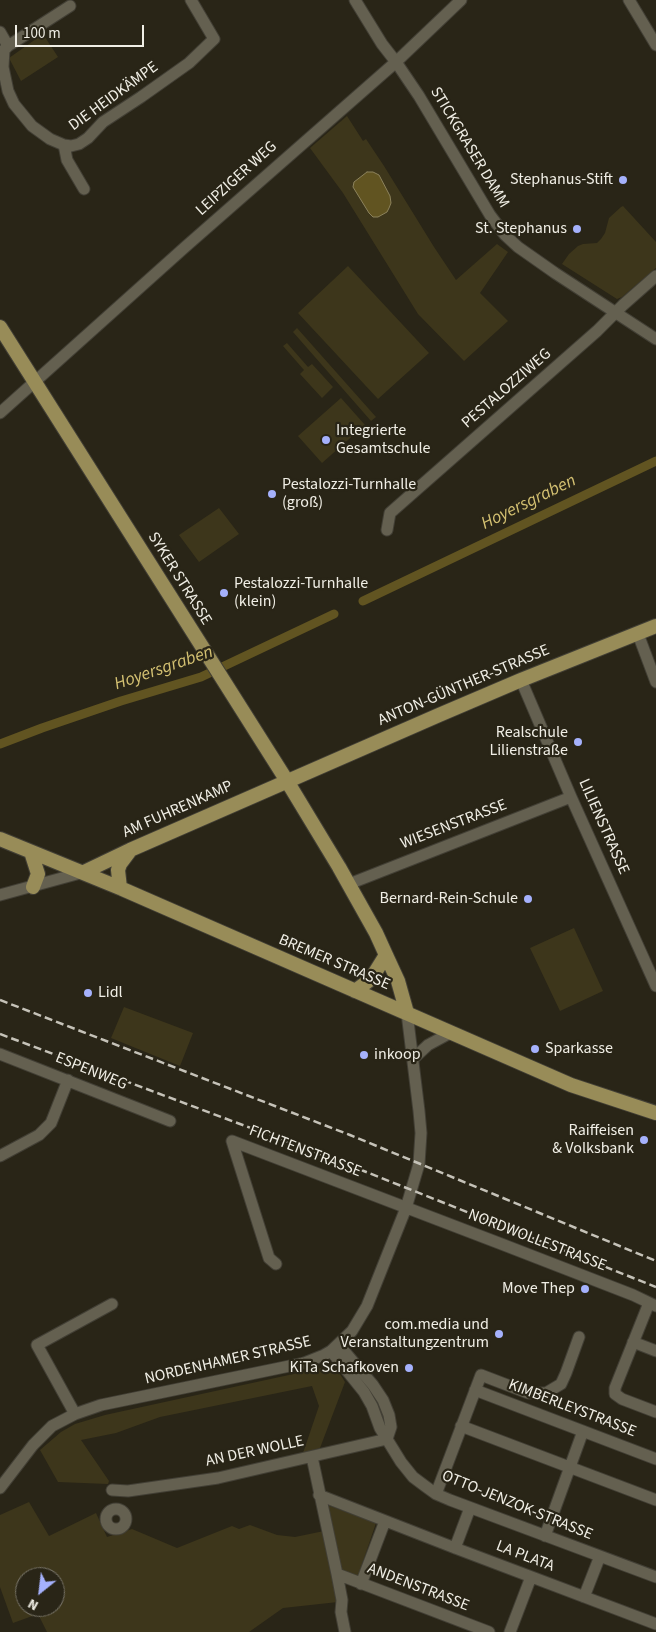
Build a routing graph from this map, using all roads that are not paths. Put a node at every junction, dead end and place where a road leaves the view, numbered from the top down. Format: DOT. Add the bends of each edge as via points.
graph roads {
  1 [pos="191,0"];
  2 [pos="355,0"];
  3 [pos="462,0"];
  4 [pos="629,0"];
  5 [pos="70,6"];
  6 [pos="0,32"];
  7 [pos="656,45"];
  8 [pos="8,46"];
  9 [pos="396,62"];
  10 [pos="64,145"];
  11 [pos="84,189"];
  12 [pos="656,276"];
  13 [pos="616,312"];
  14 [pos="0,327"];
  15 [pos="656,339"];
  16 [pos="35,382"];
  17 [pos="0,413"];
  18 [pos="387,530"];
  19 [pos="656,626"];
  20 [pos="638,634"];
  21 [pos="521,680"];
  22 [pos="656,682"];
  23 [pos="287,781"];
  24 [pos="571,797"];
  25 [pos="0,839"];
  26 [pos="130,850"];
  27 [pos="31,852"];
  28 [pos="84,872"];
  29 [pos="349,884"];
  30 [pos="33,887"];
  31 [pos="120,888"];
  32 [pos="0,895"];
  33 [pos="386,955"];
  34 [pos="656,986"];
  35 [pos="355,991"];
  36 [pos="407,1013"];
  37 [pos="452,1032"];
  38 [pos="0,1054"];
  39 [pos="413,1060"];
  40 [pos="68,1080"];
  41 [pos="656,1113"];
  42 [pos="170,1121"];
  43 [pos="0,1156"];
  44 [pos="406,1208"];
  45 [pos="276,1264"];
  46 [pos="112,1304"];
  47 [pos="652,1304"];
  48 [pos="579,1337"];
  49 [pos="633,1342"];
  50 [pos="335,1348"];
  51 [pos="656,1351"];
  52 [pos="476,1390"];
  53 [pos="656,1412"];
  54 [pos="75,1414"];
  55 [pos="461,1426"];
  56 [pos="582,1430"];
  57 [pos="387,1439"];
  58 [pos="312,1457"];
  59 [pos="656,1459"];
  60 [pos="569,1467"];
  61 [pos="0,1488"];
  62 [pos="112,1490"];
  63 [pos="128,1491"];
  64 [pos="436,1494"];
  65 [pos="319,1495"];
  66 [pos="656,1500"];
  67 [pos="470,1508"];
  68 [pos="118,1509"];
  69 [pos="385,1521"];
  70 [pos="545,1536"];
  71 [pos="455,1548"];
  72 [pos="600,1556"];
  73 [pos="337,1574"];
  74 [pos="531,1577"];
  75 [pos="656,1577"];
  76 [pos="361,1584"];
  77 [pos="584,1597"];
  78 [pos="656,1624"];
  79 [pos="345,1632"];
  80 [pos="489,1632"];
  81 [pos="510,1632"];
  1 -- 10 [label="street, DIE HEIDKÄMPE" via="214,39 189,62 95,128 88,138 79,144"];
  2 -- 9 [label="street, STICKGRASER DAMM"];
  3 -- 9 [label="street, LEIPZIGER WEG"];
  4 -- 7 [label="street"];
  5 -- 8 [label="street"];
  6 -- 8 [label="street"];
  8 -- 10 [label="street, DIE HEIDKÄMPE" via="4,50 2,67 14,104 32,126"];
  9 -- 13 [label="street, STICKGRASER DAMM" via="505,235 549,269"];
  9 -- 16 [label="street, LEIPZIGER WEG"];
  10 -- 11 [label="street, DIE HEIDKÄMPE" via="67,160"];
  12 -- 13 [label="street, PESTALOZZIWEG"];
  13 -- 15 [label="street, STICKGRASER DAMM"];
  13 -- 18 [label="street, PESTALOZZIWEG" via="390,513"];
  14 -- 16 [label="main road, SYKER STRASSE"];
  16 -- 17 [label="street, LEIPZIGER WEG"];
  16 -- 23 [label="main road, SYKER STRASSE"];
  19 -- 20 [label="main road, ANTON-GÜNTHER-STRASSE"];
  20 -- 21 [label="main road, ANTON-GÜNTHER-STRASSE"];
  20 -- 22 [label="street"];
  21 -- 23 [label="main road, ANTON-GÜNTHER-STRASSE"];
  21 -- 24 [label="street, LILIENSTRASSE"];
  23 -- 26 [label="main road, AM FUHRENKAMP"];
  23 -- 29 [label="main road, SYKER STRASSE"];
  24 -- 29 [label="street, WIESENSTRASSE"];
  24 -- 34 [label="street, LILIENSTRASSE"];
  25 -- 27 [label="main road, BREMER STRASSE"];
  26 -- 28 [label="main road, AM FUHRENKAMP"];
  26 -- 31 [label="main road" via="118,870"];
  27 -- 28 [label="main road, BREMER STRASSE"];
  27 -- 30 [label="main road" via="38,874"];
  28 -- 30 [label="street"];
  28 -- 31 [label="main road, BREMER STRASSE"];
  29 -- 33 [label="main road, SYKER STRASSE"];
  30 -- 32 [label="street"];
  31 -- 35 [label="main road, BREMER STRASSE"];
  33 -- 35 [label="main road" via="371,979"];
  33 -- 36 [label="main road, SYKER STRASSE"];
  35 -- 36 [label="main road, BREMER STRASSE"];
  36 -- 37 [label="main road, BREMER STRASSE"];
  36 -- 39 [label="street, NORDENHAMER STRASSE"];
  37 -- 39 [label="street" via="428,1045"];
  37 -- 41 [label="main road, BREMER STRASSE" via="571,1085"];
  38 -- 40 [label="street, ESPENWEG"];
  39 -- 44 [label="street, NORDENHAMER STRASSE" via="421,1133 417,1174"];
  40 -- 42 [label="street, ESPENWEG"];
  40 -- 43 [label="street" via="51,1123 39,1135"];
  44 -- 45 [label="street, FICHTENSTRASSE" via="232,1141 269,1258"];
  44 -- 47 [label="street, NORDWOLLESTRASSE"];
  44 -- 50 [label="street, NORDENHAMER STRASSE" via="362,1317"];
  46 -- 54 [label="street" via="38,1345"];
  47 -- 49 [label="street"];
  48 -- 52 [label="street" via="561,1384 546,1393 528,1394 481,1375"];
  49 -- 51 [label="street"];
  49 -- 53 [label="street" via="615,1394"];
  50 -- 54 [label="street, NORDENHAMER STRASSE" via="304,1363 101,1405"];
  50 -- 57 [label="street, OTTO-JENZOK-STRASSE" via="364,1392"];
  52 -- 55 [label="street"];
  52 -- 56 [label="street, KIMBERLEYSTRASSE"];
  54 -- 61 [label="street, NORDENHAMER STRASSE" via="52,1426"];
  55 -- 60 [label="street"];
  55 -- 64 [label="street"];
  56 -- 59 [label="street, KIMBERLEYSTRASSE"];
  56 -- 60 [label="street"];
  57 -- 58 [label="street, AN DER WOLLE"];
  57 -- 64 [label="street, OTTO-JENZOK-STRASSE" via="413,1477"];
  58 -- 63 [label="street, AN DER WOLLE" via="218,1478"];
  58 -- 65 [label="street"];
  60 -- 66 [label="street"];
  60 -- 70 [label="street"];
  62 -- 63 [label="street, AN DER WOLLE"];
  63 -- 68 [label="street"];
  64 -- 67 [label="street, OTTO-JENZOK-STRASSE"];
  65 -- 69 [label="street, LA PLATA"];
  65 -- 73 [label="street"];
  67 -- 70 [label="street, OTTO-JENZOK-STRASSE"];
  67 -- 71 [label="street"];
  69 -- 71 [label="street, LA PLATA"];
  69 -- 76 [label="street"];
  70 -- 72 [label="street, OTTO-JENZOK-STRASSE"];
  71 -- 74 [label="street, LA PLATA"];
  72 -- 75 [label="street, OTTO-JENZOK-STRASSE"];
  72 -- 77 [label="street"];
  73 -- 76 [label="street, ANDENSTRASSE"];
  73 -- 79 [label="street"];
  74 -- 77 [label="street, LA PLATA"];
  74 -- 81 [label="street"];
  76 -- 80 [label="street, ANDENSTRASSE"];
  77 -- 78 [label="street, LA PLATA"];
}
